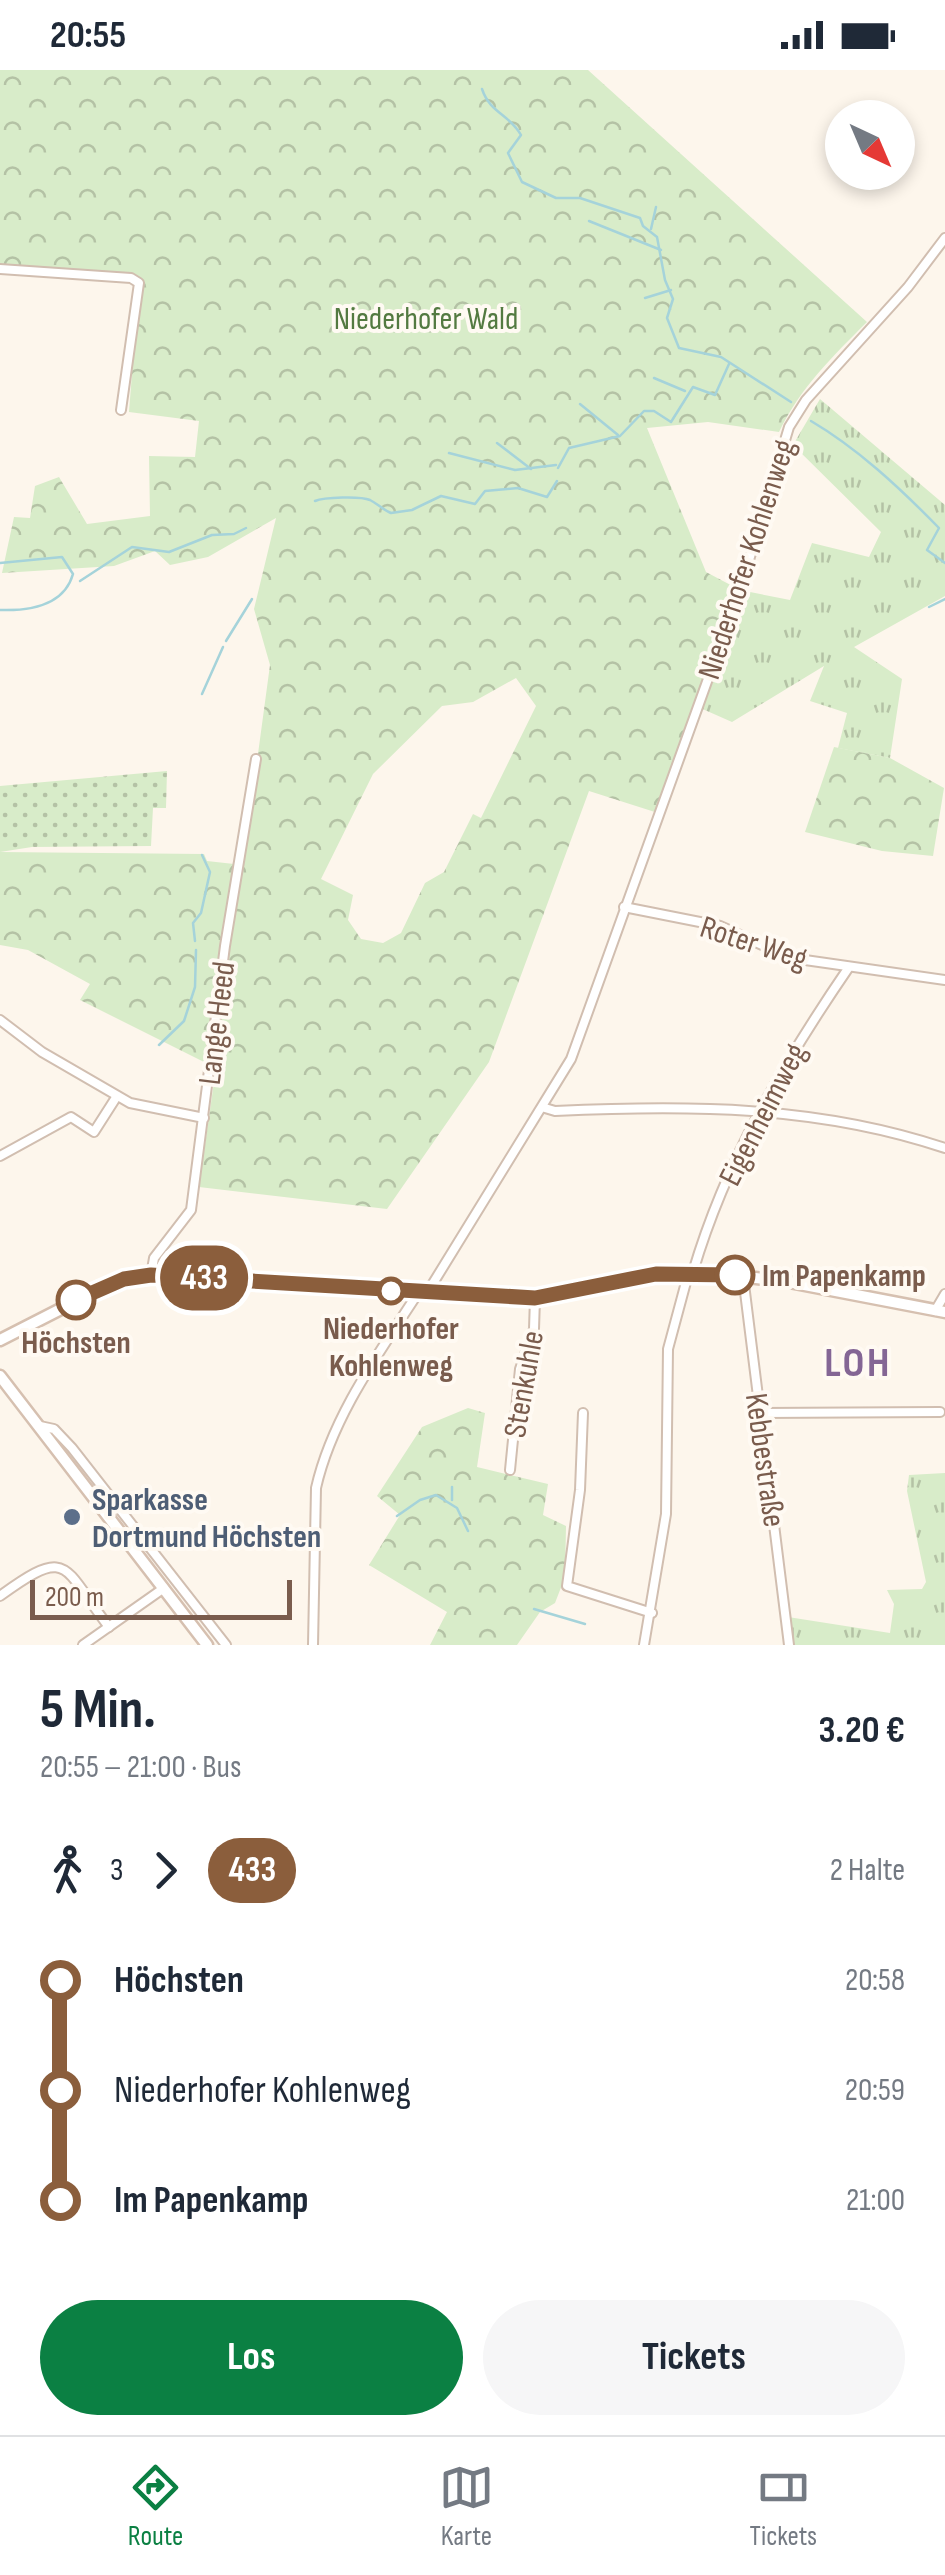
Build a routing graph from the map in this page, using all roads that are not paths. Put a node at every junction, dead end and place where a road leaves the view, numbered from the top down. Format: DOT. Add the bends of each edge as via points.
graph roads {
  1 [pos="945,238"];
  2 [pos="0,269"];
  3 [pos="122,410"];
  4 [pos="256,759"];
  5 [pos="624,906"];
  6 [pos="849,966"];
  7 [pos="945,980"];
  8 [pos="0,1020"];
  9 [pos="117,1096"];
  10 [pos="545,1108"];
  11 [pos="758,1110"];
  12 [pos="204,1118"];
  13 [pos="945,1148"];
  14 [pos="0,1156"];
  15 [pos="691,1272"];
  16 [pos="151,1275"];
  17 [pos="744,1276"];
  18 [pos="422,1293"];
  19 [pos="945,1294"];
  20 [pos="535,1298"];
  21 [pos="940,1312"];
  22 [pos="0,1340"];
  23 [pos="0,1376"];
  24 [pos="940,1412"];
  25 [pos="583,1413"];
  26 [pos="759,1413"];
  27 [pos="40,1426"];
  28 [pos="510,1470"];
  29 [pos="164,1588"];
  30 [pos="0,1596"];
  31 [pos="652,1613"];
  32 [pos="109,1627"];
  33 [pos="83,1645"];
  34 [pos="207,1645"];
  35 [pos="226,1645"];
  36 [pos="313,1645"];
  37 [pos="644,1645"];
  38 [pos="789,1645"];
  1 -- 5 [label="street, Niederhofer Kohlenweg" via="789,427 740,590"];
  2 -- 3 [label="street" via="136,280"];
  4 -- 12 [label="street, Lange Heed"];
  5 -- 6 [label="street, Roter Weg" via="720,926 791,958"];
  5 -- 10 [label="street, Niederhofer Kohlenweg" via="571,1059"];
  6 -- 7 [label="street, Roter Weg"];
  6 -- 11 [label="street, Eigenheimweg"];
  8 -- 9 [label="street"];
  9 -- 12 [label="street"];
  9 -- 14 [label="street" via="94,1132 72,1117"];
  10 -- 11 [label="street"];
  10 -- 18 [label="street, Niederhofer Kohlenweg"];
  11 -- 13 [label="street" via="837,1120"];
  11 -- 15 [label="street, Eigenheimweg"];
  12 -- 16 [label="street, Lange Heed" via="191,1210 154,1258"];
  15 -- 17 [label="main road"];
  15 -- 20 [label="main road"];
  15 -- 31 [label="street" via="668,1349 670,1458"];
  16 -- 18 [label="main road"];
  16 -- 22 [label="main road" via="100,1289"];
  17 -- 21 [label="main road"];
  17 -- 26 [label="street, Kebbestraße"];
  18 -- 20 [label="main road"];
  18 -- 36 [label="street, Niederhofer Kohlenweg" via="332,1435 322,1463"];
  19 -- 21 [label="street"];
  20 -- 28 [label="street, Stenkuhle"];
  23 -- 27 [label="main road"];
  24 -- 26 [label="street"];
  25 -- 31 [label="street" via="568,1586"];
  26 -- 38 [label="street, Kebbestraße"];
  27 -- 29 [label="main road"];
  27 -- 35 [label="street" via="54,1429 72,1448"];
  29 -- 32 [label="street"];
  29 -- 34 [label="main road"];
  30 -- 32 [label="street" via="53,1564"];
  31 -- 37 [label="street"];
  32 -- 33 [label="street"];
}
